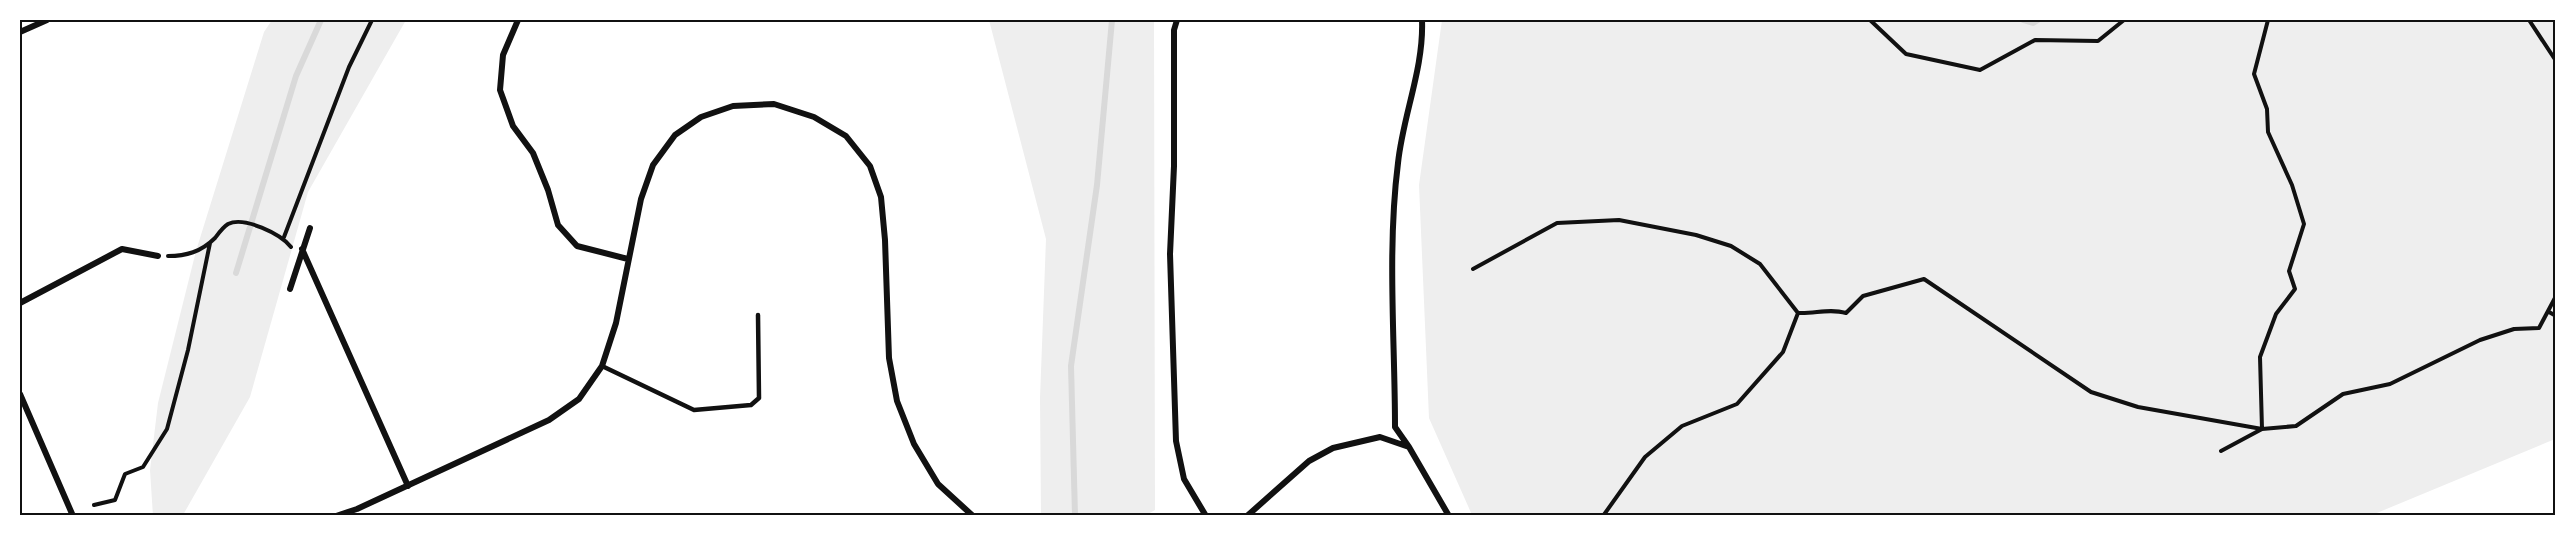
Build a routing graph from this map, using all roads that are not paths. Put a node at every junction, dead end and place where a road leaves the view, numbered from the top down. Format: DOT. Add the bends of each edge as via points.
graph roads {
  1 [pos="47,20"];
  2 [pos="518,20"];
  3 [pos="1177,20"];
  4 [pos="1422,20"];
  5 [pos="20,32"];
  6 [pos="310,228"];
  7 [pos="302,249"];
  8 [pos="158,256"];
  9 [pos="628,259"];
  10 [pos="290,289"];
  11 [pos="20,303"];
  12 [pos="758,315"];
  13 [pos="602,366"];
  14 [pos="20,394"];
  15 [pos="1409,447"];
  16 [pos="408,486"];
  17 [pos="73,516"];
  18 [pos="336,516"];
  19 [pos="973,516"];
  20 [pos="1206,516"];
  21 [pos="1247,516"];
  22 [pos="1449,516"];
  1 -- 5 [label="street"];
  2 -- 9 [label="street" via="503,56 500,90 513,126 533,153 558,225 577,246"];
  3 -- 20 [label="street" via="1170,255 1176,441 1184,479"];
  4 -- 15 [label="street" via="1418,66 1398,162 1393,238 1395,427"];
  6 -- 7 [label="street"];
  7 -- 10 [label="street"];
  7 -- 16 [label="street"];
  8 -- 11 [label="street" via="122,249"];
  9 -- 13 [label="street" via="616,323"];
  9 -- 19 [label="street" via="653,165 675,135 701,117 733,106 774,104 814,117 846,136 870,166 881,197 889,358 897,401 914,444 938,484"];
  12 -- 13 [label="lane" via="759,398 751,405 694,410"];
  13 -- 16 [label="street" via="579,399 549,420"];
  14 -- 17 [label="street"];
  15 -- 21 [label="street" via="1380,437 1333,448 1309,461"];
  15 -- 22 [label="street"];
  16 -- 18 [label="street"];
}
